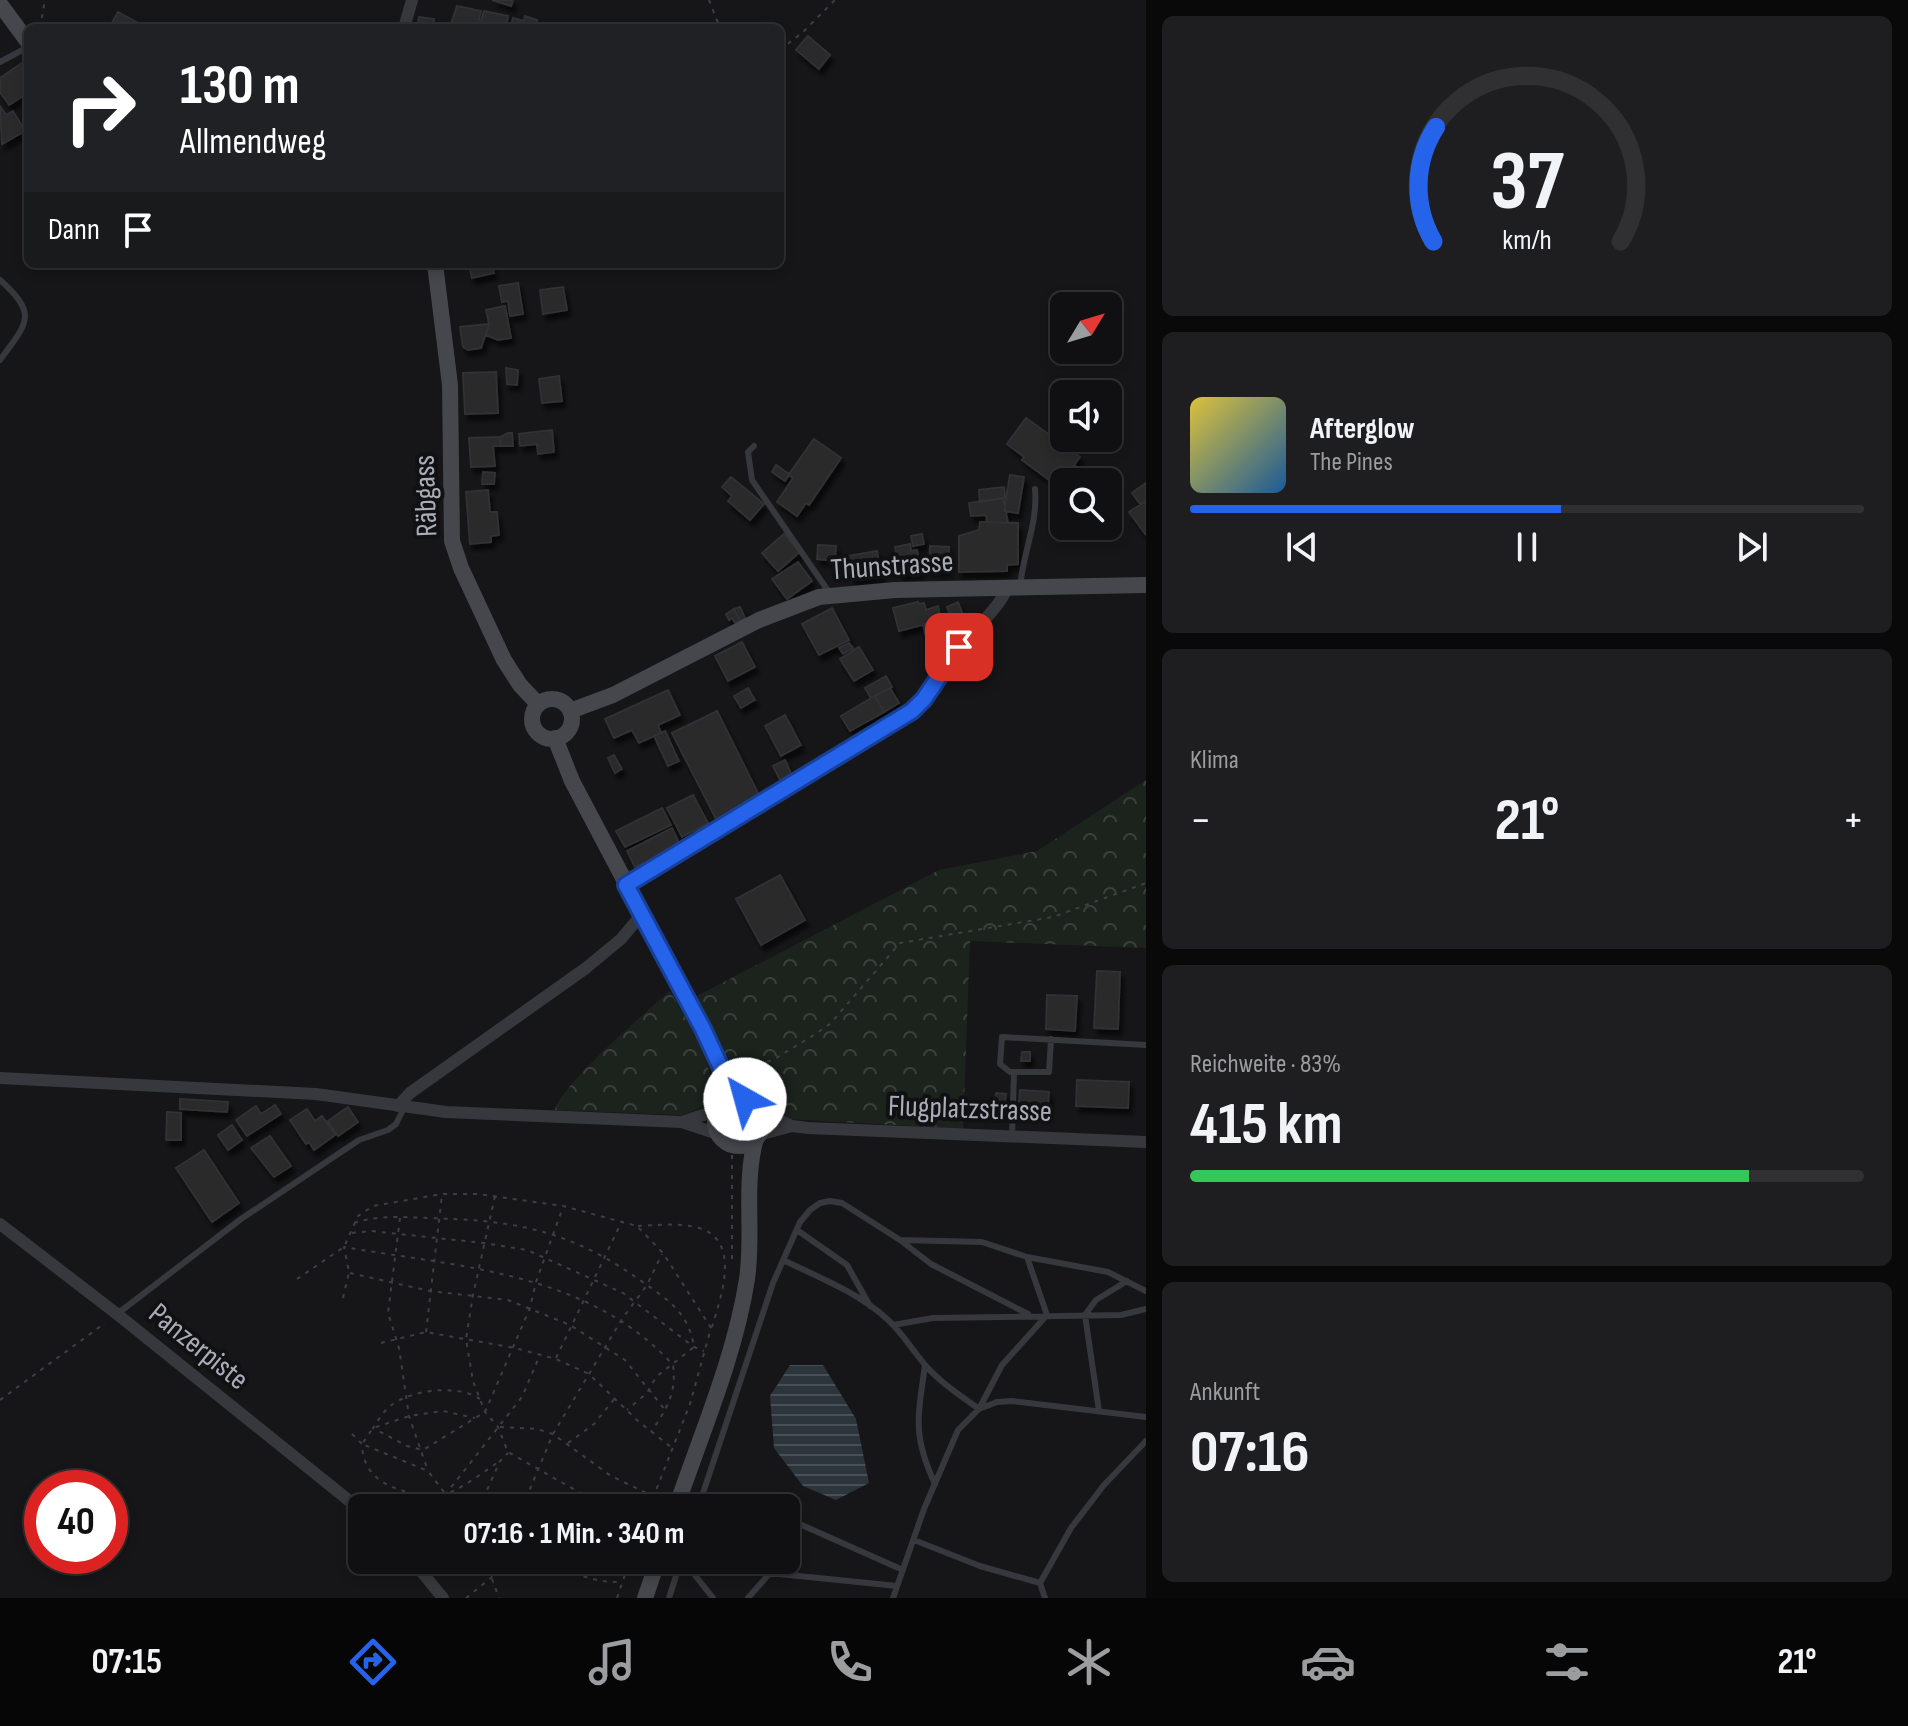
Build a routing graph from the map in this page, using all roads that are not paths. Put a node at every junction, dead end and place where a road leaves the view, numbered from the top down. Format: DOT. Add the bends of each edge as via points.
graph roads {
  1 [pos="412,0"];
  2 [pos="0,4"];
  3 [pos="405,24"];
  4 [pos="24,39"];
  5 [pos="24,47"];
  6 [pos="0,62"];
  7 [pos="435,268"];
  8 [pos="0,280"];
  9 [pos="0,360"];
  10 [pos="754,446"];
  11 [pos="1035,489"];
  12 [pos="1146,585"];
  13 [pos="1014,587"];
  14 [pos="831,595"];
  15 [pos="538,704"];
  16 [pos="570,711"];
  17 [pos="555,738"];
  18 [pos="626,885"];
  19 [pos="642,914"];
  20 [pos="1051,1039"];
  21 [pos="1146,1045"];
  22 [pos="722,1070"];
  23 [pos="1014,1073"];
  24 [pos="0,1078"];
  25 [pos="754,1105"];
  26 [pos="401,1106"];
  27 [pos="721,1107"];
  28 [pos="682,1122"];
  29 [pos="792,1126"];
  30 [pos="1012,1136"];
  31 [pos="757,1137"];
  32 [pos="725,1140"];
  33 [pos="1146,1142"];
  34 [pos="749,1174"];
  35 [pos="0,1224"];
  36 [pos="797,1230"];
  37 [pos="900,1240"];
  38 [pos="1027,1257"];
  39 [pos="783,1260"];
  40 [pos="1127,1281"];
  41 [pos="1146,1291"];
  42 [pos="870,1306"];
  43 [pos="1146,1309"];
  44 [pos="117,1314"];
  45 [pos="1030,1315"];
  46 [pos="1047,1315"];
  47 [pos="1085,1315"];
  48 [pos="893,1325"];
  49 [pos="925,1365"];
  50 [pos="979,1409"];
  51 [pos="1099,1411"];
  52 [pos="1146,1417"];
  53 [pos="1146,1441"];
  54 [pos="1137,1450"];
  55 [pos="1146,1455"];
  56 [pos="935,1484"];
  57 [pos="681,1494"];
  58 [pos="703,1494"];
  59 [pos="348,1500"];
  60 [pos="800,1524"];
  61 [pos="914,1540"];
  62 [pos="903,1570"];
  63 [pos="423,1574"];
  64 [pos="653,1574"];
  65 [pos="677,1574"];
  66 [pos="693,1574"];
  67 [pos="769,1574"];
  68 [pos="780,1574"];
  69 [pos="1040,1583"];
  70 [pos="897,1586"];
  71 [pos="443,1598"];
  72 [pos="645,1598"];
  73 [pos="669,1598"];
  74 [pos="713,1598"];
  75 [pos="748,1598"];
  76 [pos="893,1598"];
  77 [pos="1045,1598"];
  1 -- 3 [label="street"];
  2 -- 4 [label="street"];
  5 -- 6 [label="lane"];
  7 -- 15 [label="street, Räbgass" via="450,385 452,541 504,660"];
  8 -- 9 [label="lane" via="18,295 25,310 24,325"];
  10 -- 14 [label="lane" via="748,452 752,480"];
  11 -- 13 [label="lane" via="1035,515"];
  12 -- 13 [label="street, Thunstrasse"];
  13 -- 14 [label="street, Thunstrasse"];
  13 -- 18 [label="street" via="912,711"];
  14 -- 16 [label="street, Thunstrasse" via="759,620 613,695"];
  15 -- 16 [label="street" via="556,699"];
  15 -- 17 [label="street" via="534,728"];
  16 -- 17 [label="street" via="568,731"];
  17 -- 18 [label="street"];
  18 -- 19 [label="street"];
  19 -- 22 [label="street"];
  19 -- 26 [label="street" via="606,952 410,1093"];
  20 -- 21 [label="lane"];
  20 -- 23 [label="lane" via="1049,1072"];
  20 -- 23 [label="lane" via="1002,1037 1000,1064"];
  22 -- 25 [label="street"];
  22 -- 27 [label="street"];
  23 -- 30 [label="lane"];
  24 -- 26 [label="street" via="316,1094"];
  25 -- 27 [label="street" via="733,1099"];
  25 -- 29 [label="street, Flugplatzstrasse"];
  25 -- 31 [label="street" via="763,1122"];
  26 -- 28 [label="street"];
  26 -- 44 [label="lane" via="396,1124 388,1130 359,1140 241,1219"];
  27 -- 28 [label="street"];
  27 -- 32 [label="street" via="715,1123"];
  28 -- 32 [label="street"];
  29 -- 30 [label="street, Flugplatzstrasse"];
  29 -- 31 [label="street, Flugplatzstrasse"];
  30 -- 33 [label="street, Flugplatzstrasse"];
  31 -- 32 [label="street" via="746,1145"];
  31 -- 34 [label="street"];
  32 -- 34 [label="street"];
  34 -- 57 [label="street" via="751,1240 745,1295"];
  35 -- 44 [label="street, Panzerpiste"];
  36 -- 37 [label="lane" via="810,1210 830,1201 842,1203"];
  36 -- 39 [label="lane"];
  36 -- 42 [label="lane" via="847,1265"];
  37 -- 38 [label="lane" via="982,1242"];
  37 -- 45 [label="lane" via="931,1264"];
  38 -- 40 [label="lane" via="1108,1272"];
  38 -- 46 [label="lane"];
  39 -- 42 [label="lane"];
  39 -- 58 [label="lane"];
  40 -- 41 [label="lane"];
  40 -- 47 [label="lane" via="1096,1300"];
  42 -- 48 [label="lane"];
  43 -- 47 [label="lane"];
  44 -- 59 [label="street, Panzerpiste"];
  45 -- 46 [label="lane"];
  45 -- 48 [label="lane" via="933,1318"];
  46 -- 47 [label="lane"];
  46 -- 50 [label="lane" via="1002,1365"];
  47 -- 51 [label="lane"];
  48 -- 49 [label="lane"];
  49 -- 50 [label="lane"];
  49 -- 56 [label="lane" via="918,1438"];
  50 -- 51 [label="lane" via="1012,1401"];
  50 -- 56 [label="lane" via="958,1430"];
  51 -- 52 [label="lane"];
  53 -- 54 [label="lane"];
  54 -- 55 [label="lane"];
  54 -- 69 [label="lane" via="1071,1528"];
  56 -- 61 [label="lane"];
  60 -- 62 [label="lane"];
  61 -- 62 [label="lane"];
  61 -- 69 [label="lane"];
  62 -- 70 [label="lane"];
  63 -- 71 [label="street"];
  64 -- 72 [label="street"];
  65 -- 73 [label="lane"];
  66 -- 74 [label="lane"];
  67 -- 75 [label="lane"];
  68 -- 70 [label="lane"];
  69 -- 77 [label="lane"];
  70 -- 76 [label="lane"];
}
